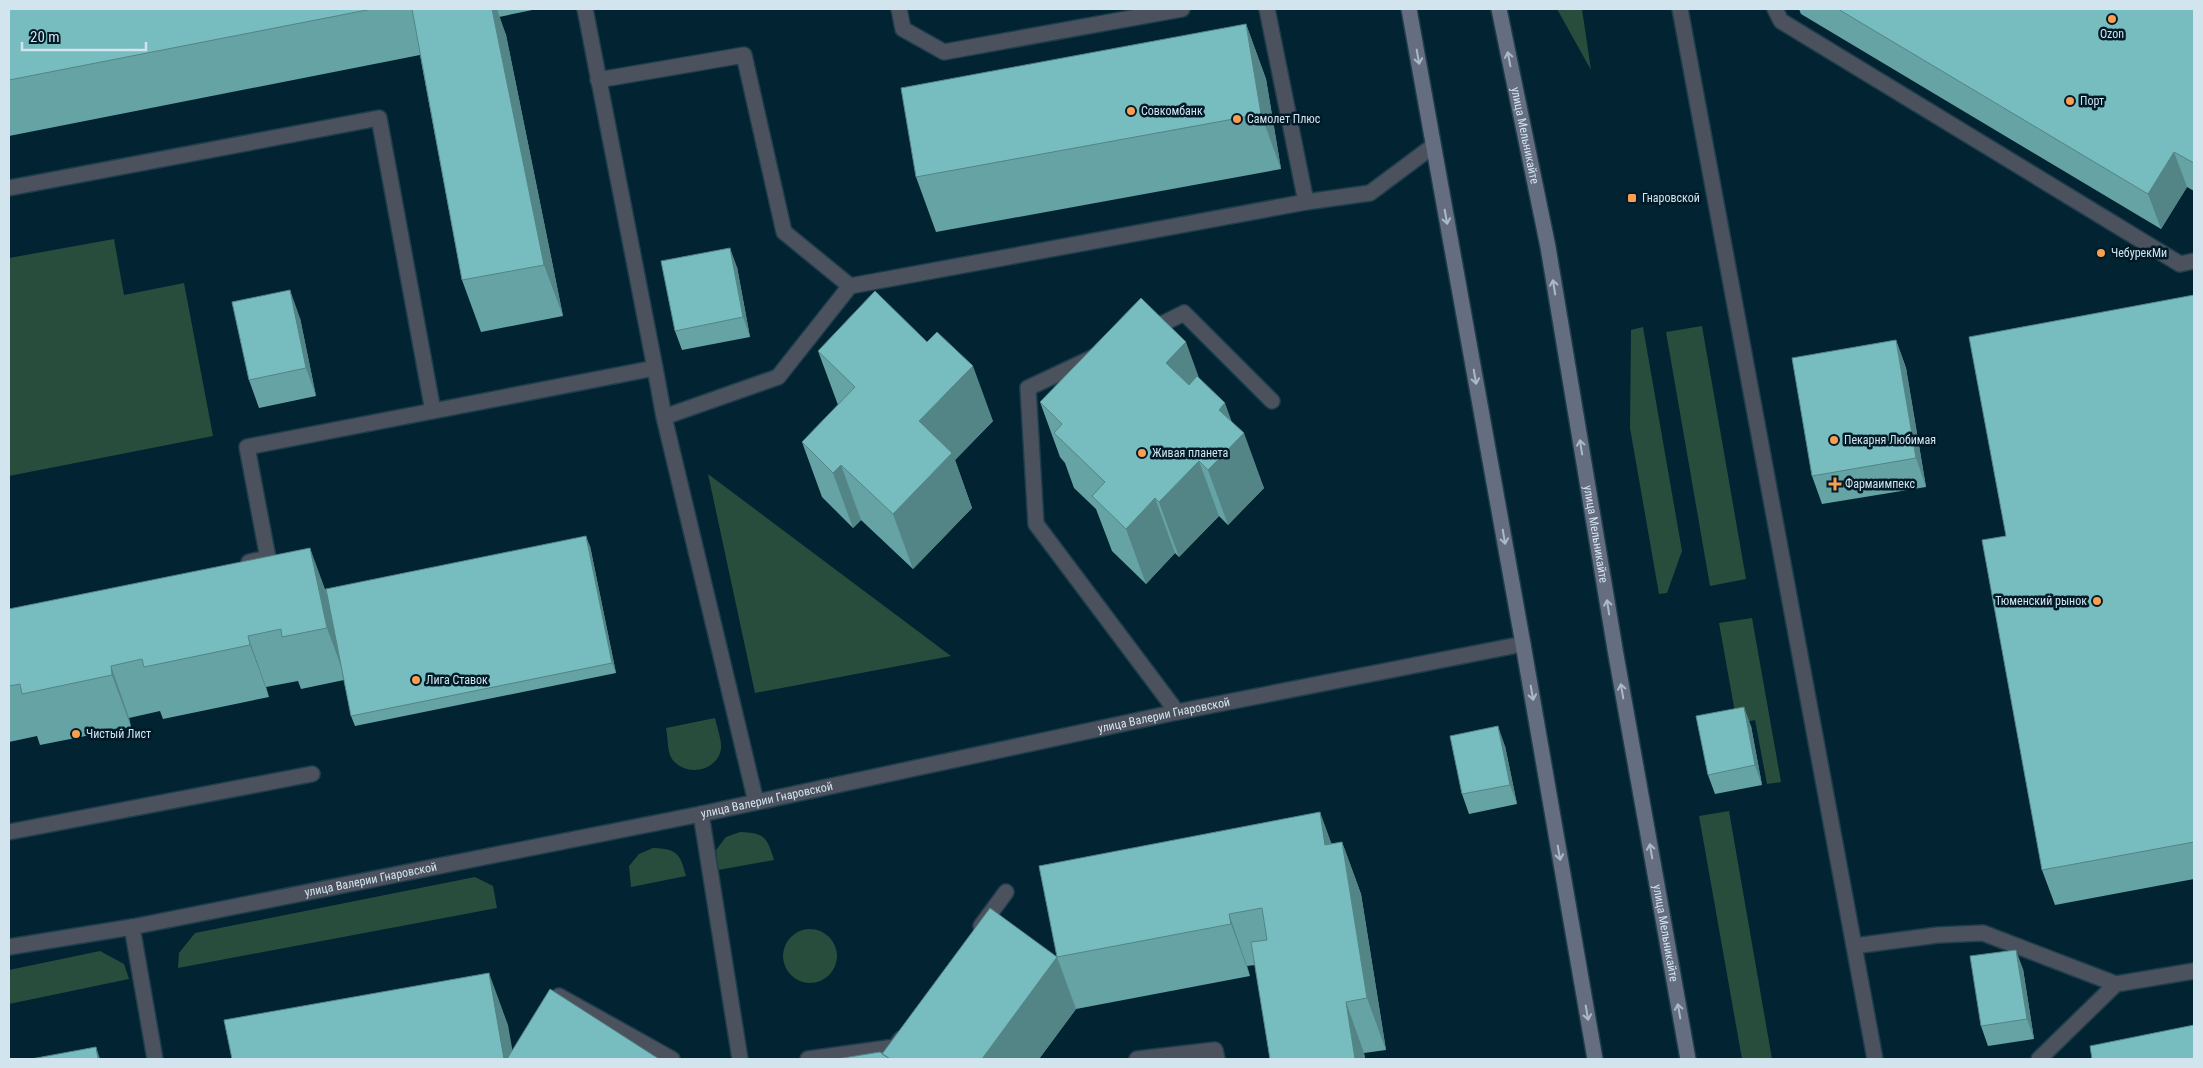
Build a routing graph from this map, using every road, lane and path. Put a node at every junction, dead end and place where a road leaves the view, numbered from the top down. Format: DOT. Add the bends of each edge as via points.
graph roads {
  1 [pos="585,9"];
  2 [pos="899,9"];
  3 [pos="1182,9"];
  4 [pos="1267,9"];
  5 [pos="1409,9"];
  6 [pos="1680,9"];
  7 [pos="1775,9"];
  8 [pos="1500,10"];
  9 [pos="598,80"];
  10 [pos="1433,146"];
  11 [pos="9,188"];
  12 [pos="1306,202"];
  13 [pos="2194,261"];
  14 [pos="850,286"];
  15 [pos="1132,338"];
  16 [pos="1106,351"];
  17 [pos="655,368"];
  18 [pos="1272,401"];
  19 [pos="433,411"];
  20 [pos="664,417"];
  21 [pos="239,564"];
  22 [pos="1524,644"];
  23 [pos="1177,712"];
  24 [pos="312,774"];
  25 [pos="756,802"];
  26 [pos="701,814"];
  27 [pos="9,832"];
  28 [pos="1006,892"];
  29 [pos="132,927"];
  30 [pos="973,938"];
  31 [pos="1854,946"];
  32 [pos="9,947"];
  33 [pos="2194,971"];
  34 [pos="2116,984"];
  35 [pos="555,994"];
  36 [pos="912,1024"];
  37 [pos="155,1059"];
  38 [pos="672,1059"];
  39 [pos="740,1059"];
  40 [pos="808,1059"];
  41 [pos="1137,1059"];
  42 [pos="1217,1059"];
  43 [pos="1595,1059"];
  44 [pos="1688,1059"];
  45 [pos="1875,1059"];
  46 [pos="2038,1059"];
  1 -- 9 [label="street"];
  2 -- 3 [label="street" via="903,29 944,52"];
  4 -- 12 [label="street"];
  5 -- 10 [label="main road, one-way"];
  6 -- 31 [label="street"];
  7 -- 13 [label="street" via="1781,21 2180,264"];
  44 -- 8 [label="main road, улица Мельникайте, one-way" via="1548,247"];
  9 -- 14 [label="street" via="744,55 784,232"];
  9 -- 17 [label="street"];
  10 -- 12 [label="street" via="1370,193"];
  10 -- 22 [label="main road, one-way"];
  11 -- 19 [label="street" via="379,118"];
  12 -- 14 [label="street"];
  14 -- 20 [label="street" via="778,377"];
  15 -- 18 [label="street" via="1184,313"];
  16 -- 23 [label="street" via="1028,388 1036,524"];
  17 -- 19 [label="street"];
  17 -- 20 [label="street"];
  19 -- 21 [label="street" via="247,448 268,558"];
  20 -- 25 [label="street"];
  22 -- 23 [label="street, улица Валерии Гнаровской"];
  22 -- 43 [label="main road, one-way"];
  23 -- 25 [label="street, улица Валерии Гнаровской"];
  24 -- 27 [label="street"];
  25 -- 26 [label="street, улица Валерии Гнаровской"];
  26 -- 29 [label="street, улица Валерии Гнаровской"];
  26 -- 39 [label="street"];
  28 -- 30 [label="street"];
  29 -- 32 [label="street, улица Валерии Гнаровской"];
  29 -- 37 [label="street"];
  31 -- 34 [label="street" via="1938,935 1984,934"];
  31 -- 45 [label="street"];
  33 -- 34 [label="street"];
  34 -- 46 [label="street"];
  35 -- 38 [label="street"];
  36 -- 40 [label="street" via="895,1047"];
  41 -- 42 [label="street" via="1215,1050"];
}
